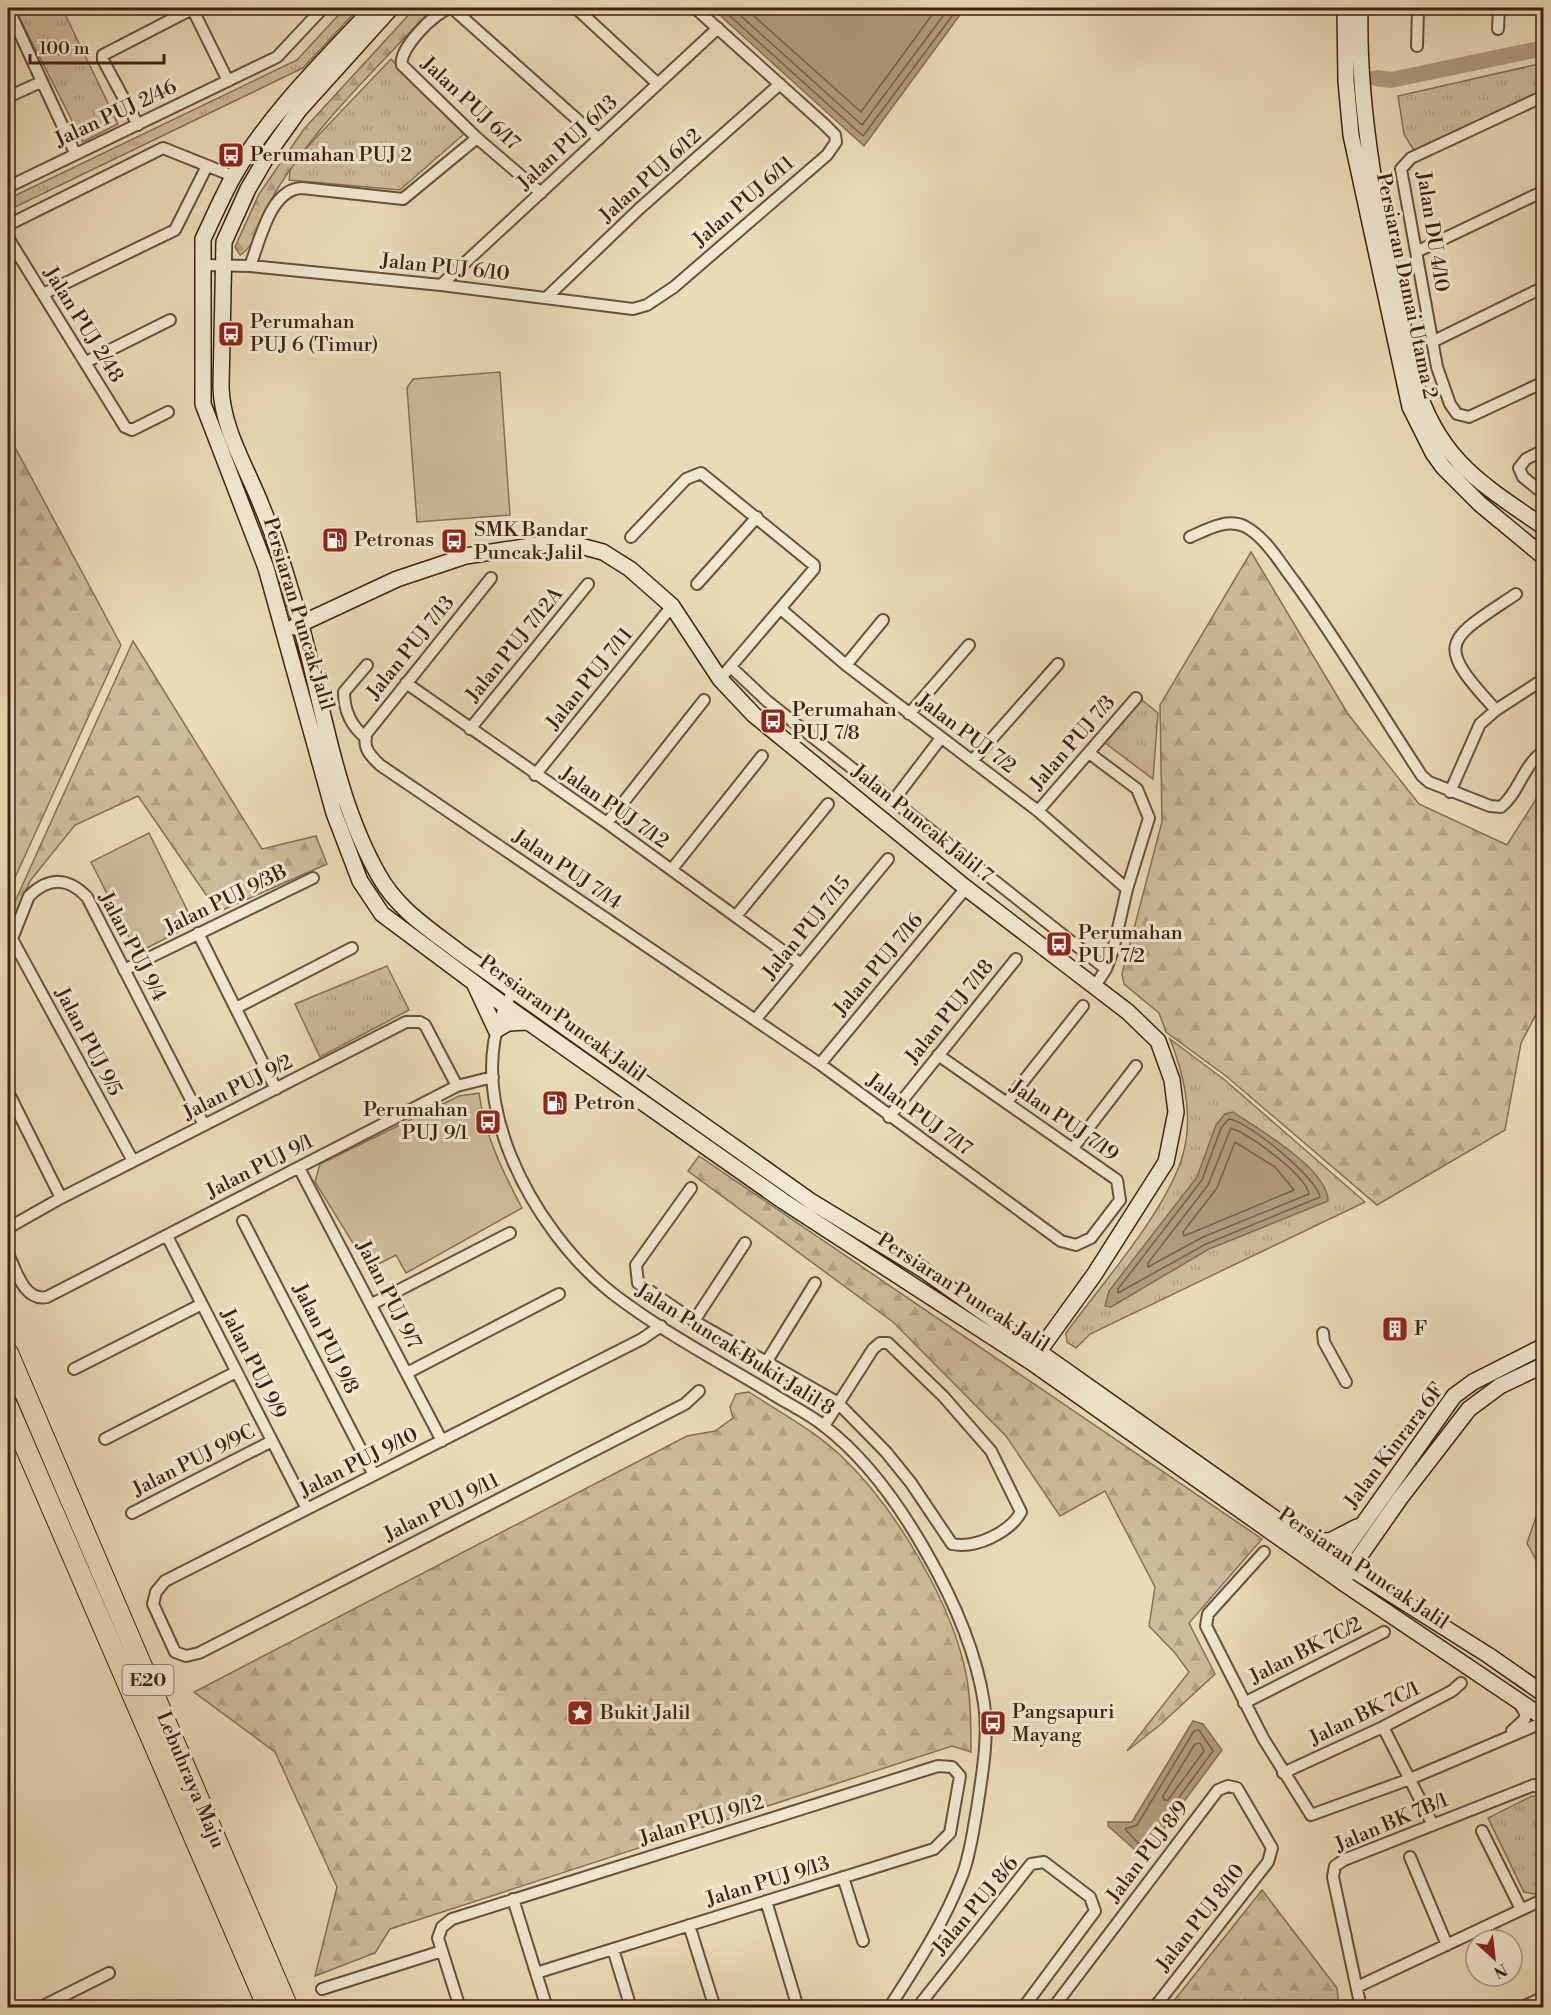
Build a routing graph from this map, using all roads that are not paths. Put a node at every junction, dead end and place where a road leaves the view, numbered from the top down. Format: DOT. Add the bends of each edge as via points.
graph roads {
  1 [pos="8,8"];
  2 [pos="322,8"];
  3 [pos="373,8"];
  4 [pos="391,8"];
  5 [pos="454,8"];
  6 [pos="576,8"];
  7 [pos="695,8"];
  8 [pos="1345,8"];
  9 [pos="1360,8"];
  10 [pos="1418,8"];
  11 [pos="1499,8"];
  12 [pos="189,9"];
  13 [pos="718,28"];
  14 [pos="1498,29"];
  15 [pos="1417,46"];
  16 [pos="228,81"];
  17 [pos="41,82"];
  18 [pos="658,84"];
  19 [pos="780,84"];
  20 [pos="1544,96"];
  21 [pos="8,97"];
  22 [pos="138,126"];
  23 [pos="477,138"];
  24 [pos="599,139"];
  25 [pos="75,153"];
  26 [pos="207,166"];
  27 [pos="233,176"];
  28 [pos="8,187"];
  29 [pos="1544,191"];
  30 [pos="541,193"];
  31 [pos="8,225"];
  32 [pos="8,238"];
  33 [pos="1416,252"];
  34 [pos="205,265"];
  35 [pos="224,265"];
  36 [pos="250,266"];
  37 [pos="441,285"];
  38 [pos="674,287"];
  39 [pos="1544,287"];
  40 [pos="43,294"];
  41 [pos="547,297"];
  42 [pos="170,320"];
  43 [pos="1431,342"];
  44 [pos="86,362"];
  45 [pos="1544,382"];
  46 [pos="168,412"];
  47 [pos="1544,450"];
  48 [pos="1544,494"];
  49 [pos="757,517"];
  50 [pos="1544,527"];
  51 [pos="631,537"];
  52 [pos="1190,537"];
  53 [pos="1544,557"];
  54 [pos="491,578"];
  55 [pos="588,584"];
  56 [pos="698,584"];
  57 [pos="1516,594"];
  58 [pos="294,600"];
  59 [pos="672,606"];
  60 [pos="782,610"];
  61 [pos="327,613"];
  62 [pos="883,620"];
  63 [pos="301,624"];
  64 [pos="285,631"];
  65 [pos="969,645"];
  66 [pos="307,649"];
  67 [pos="1058,664"];
  68 [pos="367,665"];
  69 [pos="846,665"];
  70 [pos="731,666"];
  71 [pos="720,679"];
  72 [pos="1544,679"];
  73 [pos="406,683"];
  74 [pos="1136,698"];
  75 [pos="704,700"];
  76 [pos="1496,710"];
  77 [pos="909,714"];
  78 [pos="470,729"];
  79 [pos="941,738"];
  80 [pos="365,741"];
  81 [pos="1544,751"];
  82 [pos="1089,753"];
  83 [pos="762,756"];
  84 [pos="972,761"];
  85 [pos="535,775"];
  86 [pos="1450,792"];
  87 [pos="893,801"];
  88 [pos="828,804"];
  89 [pos="1038,811"];
  90 [pos="608,822"];
  91 [pos="888,859"];
  92 [pos="672,869"];
  93 [pos="313,878"];
  94 [pos="966,888"];
  95 [pos="1127,889"];
  96 [pos="736,916"];
  97 [pos="198,933"];
  98 [pos="10,944"];
  99 [pos="352,948"];
  100 [pos="1016,959"];
  101 [pos="801,964"];
  102 [pos="1106,969"];
  103 [pos="124,970"];
  104 [pos="472,981"];
  105 [pos="1095,986"];
  106 [pos="514,990"];
  107 [pos="504,1005"];
  108 [pos="1083,1006"];
  109 [pos="236,1008"];
  110 [pos="755,1020"];
  111 [pos="528,1022"];
  112 [pos="496,1030"];
  113 [pos="938,1055"];
  114 [pos="820,1064"];
  115 [pos="1136,1066"];
  116 [pos="493,1077"];
  117 [pos="457,1086"];
  118 [pos="276,1089"];
  119 [pos="8,1092"];
  120 [pos="1007,1102"];
  121 [pos="889,1117"];
  122 [pos="204,1125"];
  123 [pos="1073,1148"];
  124 [pos="133,1161"];
  125 [pos="299,1168"];
  126 [pos="691,1188"];
  127 [pos="62,1198"];
  128 [pos="243,1221"];
  129 [pos="8,1228"];
  130 [pos="510,1233"];
  131 [pos="167,1236"];
  132 [pos="1061,1241"];
  133 [pos="745,1243"];
  134 [pos="8,1254"];
  135 [pos="815,1284"];
  136 [pos="559,1294"];
  137 [pos="202,1304"];
  138 [pos="372,1304"];
  139 [pos="694,1322"];
  140 [pos="661,1326"];
  141 [pos="1323,1333"];
  142 [pos="1544,1346"];
  143 [pos="8,1353"];
  144 [pos="1035,1357"];
  145 [pos="767,1360"];
  146 [pos="1544,1365"];
  147 [pos="74,1369"];
  148 [pos="236,1371"];
  149 [pos="407,1373"];
  150 [pos="1346,1382"];
  151 [pos="699,1391"];
  152 [pos="837,1402"];
  153 [pos="8,1407"];
  154 [pos="824,1426"];
  155 [pos="105,1438"];
  156 [pos="272,1441"];
  157 [pos="442,1441"];
  158 [pos="374,1475"];
  159 [pos="307,1509"];
  160 [pos="132,1513"];
  161 [pos="1363,1523"];
  162 [pos="1374,1535"];
  163 [pos="1304,1539"];
  164 [pos="1264,1552"];
  165 [pos="1333,1567"];
  166 [pos="1351,1569"];
  167 [pos="1342,1582"];
  168 [pos="1383,1587"];
  169 [pos="1384,1632"];
  170 [pos="199,1653"];
  171 [pos="1461,1683"];
  172 [pos="1544,1694"];
  173 [pos="1515,1697"];
  174 [pos="1244,1703"];
  175 [pos="1544,1718"];
  176 [pos="1544,1722"];
  177 [pos="1383,1727"];
  178 [pos="1494,1742"];
  179 [pos="1283,1773"];
  180 [pos="960,1776"];
  181 [pos="1410,1779"];
  182 [pos="1544,1790"];
  183 [pos="1433,1825"];
  184 [pos="1482,1831"];
  185 [pos="1272,1848"];
  186 [pos="1410,1857"];
  187 [pos="843,1877"];
  188 [pos="513,1899"];
  189 [pos="1544,1899"];
  190 [pos="766,1901"];
  191 [pos="1521,1909"];
  192 [pos="689,1925"];
  193 [pos="863,1941"];
  194 [pos="1447,1945"];
  195 [pos="613,1949"];
  196 [pos="442,1951"];
  197 [pos="110,1973"];
  198 [pos="536,1973"];
  199 [pos="1356,1987"];
  200 [pos="322,1989"];
  201 [pos="1544,1997"];
  202 [pos="44,2006"];
  203 [pos="268,2007"];
  204 [pos="288,2007"];
  205 [pos="460,2007"];
  206 [pos="547,2007"];
  207 [pos="631,2007"];
  208 [pos="715,2007"];
  209 [pos="798,2007"];
  210 [pos="889,2007"];
  211 [pos="917,2007"];
  212 [pos="1023,2007"];
  213 [pos="1053,2007"];
  214 [pos="1154,2007"];
  215 [pos="1361,2007"];
  216 [pos="1520,2007"];
  1 -- 17 [label="street"];
  2 -- 16 [label="street, Jalan PUJ 2/46" via="281,54"];
  3 -- 27 [label="main road, Persiaran Puncak Jalil" via="279,112"];
  4 -- 35 [label="main road, Persiaran Puncak Jalil" via="299,110 272,148 224,242"];
  5 -- 23 [label="street, Jalan PUJ 6/17" via="433,18 421,31 403,52 402,65"];
  5 -- 24 [label="street"];
  6 -- 18 [label="street"];
  7 -- 13 [label="street"];
  8 -- 53 [label="main road, Persiaran Damai Utama 2" via="1351,135 1410,407 1443,467 1480,504"];
  9 -- 50 [label="main road, Persiaran Damai Utama 2" via="1362,102 1368,142 1415,382 1425,414 1459,464"];
  10 -- 15 [label="street"];
  11 -- 14 [label="street"];
  12 -- 16 [label="street"];
  12 -- 22 [label="street" via="104,55 103,60"];
  13 -- 18 [label="street, Jalan PUJ 6/13"];
  13 -- 19 [label="street"];
  16 -- 22 [label="street, Jalan PUJ 2/46"];
  17 -- 21 [label="street"];
  17 -- 25 [label="street"];
  18 -- 24 [label="street, Jalan PUJ 6/13"];
  19 -- 38 [label="street, Jalan PUJ 6/11" via="835,135 836,142 827,155"];
  19 -- 41 [label="street, Jalan PUJ 6/12"];
  20 -- 33 [label="street, Jalan DU 4/10" via="1403,164 1403,187"];
  22 -- 25 [label="street, Jalan PUJ 2/46"];
  23 -- 30 [label="street, Jalan PUJ 6/17"];
  23 -- 36 [label="street" via="403,199 302,188 289,190 266,225"];
  24 -- 30 [label="street, Jalan PUJ 6/13"];
  25 -- 28 [label="street, Jalan PUJ 2/46"];
  26 -- 27 [label="street"];
  26 -- 31 [label="street" via="161,149"];
  26 -- 40 [label="street" via="174,230"];
  27 -- 34 [label="main road, Persiaran Puncak Jalil" via="203,239"];
  29 -- 33 [label="street"];
  30 -- 37 [label="street, Jalan PUJ 6/13"];
  32 -- 40 [label="street, Jalan PUJ 2/48"];
  33 -- 43 [label="street, Jalan DU 4/10"];
  34 -- 35 [label="street, Jalan PUJ 6/10"];
  34 -- 64 [label="main road, Persiaran Puncak Jalil" via="203,404 255,536"];
  35 -- 36 [label="street, Jalan PUJ 6/10"];
  35 -- 58 [label="main road, Persiaran Puncak Jalil" via="222,408"];
  36 -- 37 [label="street, Jalan PUJ 6/10"];
  37 -- 41 [label="street, Jalan PUJ 6/10"];
  38 -- 41 [label="street, Jalan PUJ 6/10" via="647,305 633,309"];
  39 -- 43 [label="street"];
  40 -- 44 [label="street, Jalan PUJ 2/48"];
  42 -- 44 [label="street"];
  43 -- 45 [label="street, Jalan DU 4/10" via="1445,395 1462,417 1476,415"];
  44 -- 46 [label="street, Jalan PUJ 2/48" via="129,430"];
  47 -- 48 [label="street" via="1526,459 1519,468 1523,477"];
  49 -- 51 [label="street" via="706,473 696,473"];
  49 -- 56 [label="street"];
  49 -- 60 [label="street" via="814,565"];
  52 -- 86 [label="street" via="1233,524 1245,527 1263,541 1311,604 1422,776"];
  54 -- 73 [label="street, Jalan PUJ 7/13"];
  55 -- 78 [label="street, Jalan PUJ 7/12A"];
  57 -- 76 [label="street" via="1461,632 1455,647 1466,678"];
  58 -- 61 [label="main road" via="307,610"];
  58 -- 63 [label="main road, Persiaran Puncak Jalil"];
  59 -- 61 [label="main road, Jalan Puncak Jalil 7" via="621,563 603,552 573,544 537,545 466,556 397,579"];
  59 -- 71 [label="main road, Jalan Puncak Jalil 7"];
  59 -- 85 [label="street, Jalan PUJ 7/11"];
  60 -- 69 [label="street, Jalan PUJ 7/2"];
  60 -- 70 [label="street"];
  61 -- 63 [label="main road, Jalan Puncak Jalil 7"];
  61 -- 66 [label="main road" via="313,629"];
  62 -- 69 [label="street"];
  63 -- 64 [label="main road, Jalan Puncak Jalil 7"];
  63 -- 66 [label="main road, Persiaran Puncak Jalil"];
  64 -- 104 [label="main road, Persiaran Puncak Jalil" via="334,813 360,881 382,914"];
  65 -- 77 [label="street"];
  66 -- 106 [label="main road, Persiaran Puncak Jalil" via="336,766 377,873 404,910"];
  67 -- 84 [label="street"];
  68 -- 80 [label="street, Jalan PUJ 7/14" via="344,692 349,717"];
  69 -- 77 [label="street, Jalan PUJ 7/2"];
  70 -- 71 [label="street"];
  70 -- 87 [label="street" via="767,701"];
  71 -- 94 [label="main road, Jalan Puncak Jalil 7" via="754,715"];
  72 -- 76 [label="street"];
  73 -- 78 [label="street, Jalan PUJ 7/12"];
  73 -- 80 [label="street, Jalan PUJ 7/13"];
  74 -- 82 [label="street, Jalan PUJ 7/3"];
  75 -- 90 [label="street"];
  76 -- 86 [label="street" via="1480,724"];
  77 -- 79 [label="street, Jalan PUJ 7/2"];
  78 -- 85 [label="street, Jalan PUJ 7/12"];
  79 -- 84 [label="street, Jalan PUJ 7/2"];
  79 -- 87 [label="street"];
  80 -- 110 [label="street, Jalan PUJ 7/14" via="368,752 380,765"];
  81 -- 86 [label="street" via="1525,769 1501,807"];
  82 -- 89 [label="street, Jalan PUJ 7/3"];
  82 -- 95 [label="street" via="1137,789 1149,818"];
  83 -- 92 [label="street"];
  84 -- 89 [label="street, Jalan PUJ 7/2"];
  85 -- 90 [label="street, Jalan PUJ 7/12"];
  87 -- 102 [label="street"];
  88 -- 96 [label="street"];
  89 -- 95 [label="street, Jalan PUJ 7/2"];
  90 -- 92 [label="street, Jalan PUJ 7/12"];
  91 -- 101 [label="street, Jalan PUJ 7/15"];
  92 -- 96 [label="street, Jalan PUJ 7/12"];
  93 -- 97 [label="street, Jalan PUJ 9/3B"];
  94 -- 105 [label="main road, Jalan Puncak Jalil 7"];
  94 -- 114 [label="street, Jalan PUJ 7/16"];
  95 -- 102 [label="street"];
  96 -- 101 [label="street, Jalan PUJ 7/12"];
  97 -- 103 [label="street, Jalan PUJ 9/3B"];
  97 -- 109 [label="street"];
  98 -- 103 [label="street, Jalan PUJ 9/4" via="29,896 49,882 66,881 87,897"];
  98 -- 124 [label="street, Jalan PUJ 9/5"];
  99 -- 109 [label="street"];
  100 -- 113 [label="street, Jalan PUJ 7/18"];
  101 -- 110 [label="street, Jalan PUJ 7/15"];
  102 -- 105 [label="street"];
  103 -- 122 [label="street, Jalan PUJ 9/4"];
  104 -- 107 [label="main road, Persiaran Puncak Jalil"];
  104 -- 112 [label="main road"];
  105 -- 144 [label="main road, Jalan Puncak Jalil 7" via="1158,1041 1172,1080 1176,1112 1166,1162 1094,1275"];
  106 -- 107 [label="street, Jalan Puncak Bukit Jalil 8"];
  106 -- 144 [label="main road, Persiaran Puncak Jalil" via="812,1202 922,1269"];
  107 -- 111 [label="main road, Persiaran Puncak Jalil"];
  107 -- 112 [label="street, Jalan Puncak Bukit Jalil 8"];
  108 -- 120 [label="street"];
  109 -- 118 [label="street"];
  110 -- 114 [label="street, Jalan PUJ 7/17"];
  111 -- 112 [label="main road" via="508,1023"];
  111 -- 144 [label="main road, Persiaran Puncak Jalil" via="783,1201"];
  112 -- 116 [label="street, Jalan Puncak Bukit Jalil 8"];
  113 -- 120 [label="street, Jalan PUJ 7/19"];
  113 -- 121 [label="street, Jalan PUJ 7/18"];
  114 -- 121 [label="street, Jalan PUJ 7/17"];
  115 -- 123 [label="street"];
  116 -- 117 [label="street, Jalan PUJ 9/1"];
  116 -- 140 [label="street, Jalan Puncak Bukit Jalil 8" via="497,1113 509,1154 544,1217 611,1292"];
  117 -- 118 [label="street, Jalan PUJ 9/2" via="429,1031 414,1021"];
  117 -- 125 [label="street, Jalan PUJ 9/1"];
  118 -- 122 [label="street, Jalan PUJ 9/2"];
  119 -- 127 [label="street"];
  120 -- 123 [label="street, Jalan PUJ 7/19"];
  121 -- 132 [label="street, Jalan PUJ 7/17"];
  122 -- 124 [label="street, Jalan PUJ 9/2"];
  123 -- 132 [label="street, Jalan PUJ 7/19" via="1117,1180 1120,1200 1091,1238 1076,1245"];
  124 -- 127 [label="street, Jalan PUJ 9/2"];
  125 -- 131 [label="street, Jalan PUJ 9/1"];
  125 -- 138 [label="street, Jalan PUJ 9/7"];
  126 -- 139 [label="street" via="636,1265 638,1283"];
  127 -- 129 [label="street, Jalan PUJ 9/2"];
  128 -- 158 [label="street, Jalan PUJ 9/8"];
  130 -- 138 [label="street"];
  131 -- 134 [label="street, Jalan PUJ 9/1" via="47,1298 28,1293"];
  131 -- 137 [label="street, Jalan PUJ 9/9"];
  133 -- 139 [label="street"];
  135 -- 145 [label="street"];
  136 -- 149 [label="street"];
  137 -- 147 [label="street"];
  137 -- 148 [label="street, Jalan PUJ 9/9"];
  138 -- 149 [label="street, Jalan PUJ 9/7"];
  139 -- 145 [label="street"];
  140 -- 154 [label="street, Jalan Puncak Bukit Jalil 8"];
  140 -- 157 [label="street, Jalan PUJ 9/10"];
  141 -- 150 [label="street"];
  142 -- 161 [label="main road, Jalan Kinrara 6F" via="1473,1382 1454,1396"];
  143 -- 204 [label="highway, Lebuhraya Maju / E20"];
  144 -- 163 [label="main road, Persiaran Puncak Jalil"];
  144 -- 165 [label="main road, Persiaran Puncak Jalil"];
  145 -- 152 [label="street"];
  146 -- 162 [label="main road, Jalan Kinrara 6F" via="1500,1386 1469,1409"];
  148 -- 155 [label="street"];
  148 -- 156 [label="street, Jalan PUJ 9/9"];
  149 -- 157 [label="street, Jalan PUJ 9/7"];
  151 -- 170 [label="street, Jalan PUJ 9/11" via="685,1404"];
  152 -- 152 [label="street" via="876,1345 888,1343 943,1396 994,1455 1021,1512 1012,1526 965,1546 948,1541 911,1483"];
  152 -- 154 [label="street"];
  153 -- 203 [label="highway, Lebuhraya Maju / E20"];
  154 -- 210 [label="street, Jalan Puncak Bukit Jalil 8" via="858,1457 888,1493 946,1585 975,1665 984,1704 982,1775 963,1875 935,1932"];
  156 -- 159 [label="street, Jalan PUJ 9/9"];
  156 -- 160 [label="street, Jalan PUJ 9/9C"];
  157 -- 158 [label="street, Jalan PUJ 9/10"];
  158 -- 159 [label="street, Jalan PUJ 9/10"];
  159 -- 170 [label="street, Jalan PUJ 9/10" via="160,1586 153,1604 176,1652 186,1656"];
  161 -- 163 [label="main road" via="1330,1541"];
  161 -- 165 [label="main road, Jalan Kinrara 6F"];
  162 -- 166 [label="main road, Jalan Kinrara 6F"];
  162 -- 168 [label="main road" via="1369,1563"];
  163 -- 165 [label="main road, Persiaran Puncak Jalil"];
  164 -- 174 [label="street" via="1208,1614 1206,1622"];
  165 -- 166 [label="main road, Persiaran Puncak Jalil"];
  165 -- 167 [label="main road, Persiaran Puncak Jalil"];
  166 -- 167 [label="main road, Jalan Kinrara 6F"];
  166 -- 168 [label="main road, Persiaran Puncak Jalil"];
  167 -- 173 [label="main road, Persiaran Puncak Jalil"];
  168 -- 172 [label="main road, Persiaran Puncak Jalil"];
  169 -- 174 [label="street, Jalan BK 7C/2"];
  171 -- 177 [label="street, Jalan BK 7C/1"];
  173 -- 175 [label="main road, Persiaran Puncak Jalil"];
  173 -- 178 [label="street" via="1525,1719 1522,1725"];
  174 -- 179 [label="street"];
  176 -- 178 [label="street"];
  177 -- 179 [label="street, Jalan BK 7C/1"];
  177 -- 181 [label="street"];
  178 -- 181 [label="street"];
  179 -- 181 [label="street" via="1314,1815"];
  180 -- 187 [label="street, Jalan PUJ 9/13" via="950,1833 941,1845"];
  180 -- 188 [label="street, Jalan PUJ 9/12" via="952,1767 938,1766"];
  181 -- 183 [label="street"];
  182 -- 183 [label="street, Jalan BK 7B/1" via="1534,1785"];
  183 -- 199 [label="street, Jalan BK 7B/1" via="1335,1866 1333,1877"];
  184 -- 191 [label="street"];
  185 -- 213 [label="street, Jalan PUJ 8/9" via="1237,1788 1218,1790"];
  185 -- 214 [label="street, Jalan PUJ 8/10" via="1268,1862"];
  186 -- 194 [label="street"];
  187 -- 190 [label="street, Jalan PUJ 9/13"];
  187 -- 193 [label="street"];
  188 -- 196 [label="street, Jalan PUJ 9/12" via="452,1918 442,1927 438,1938"];
  188 -- 198 [label="street"];
  189 -- 191 [label="street"];
  190 -- 192 [label="street, Jalan PUJ 9/13"];
  190 -- 209 [label="street"];
  191 -- 194 [label="street"];
  192 -- 195 [label="street, Jalan PUJ 9/13"];
  192 -- 208 [label="street"];
  194 -- 199 [label="street"];
  195 -- 198 [label="street, Jalan PUJ 9/13"];
  195 -- 207 [label="street"];
  196 -- 200 [label="street"];
  196 -- 205 [label="street"];
  197 -- 202 [label="street"];
  198 -- 206 [label="street"];
  199 -- 215 [label="street"];
  201 -- 216 [label="street"];
  211 -- 212 [label="street, Jalan PUJ 8/6" via="1031,1864 1044,1862 1090,1897 1095,1911"];
}
